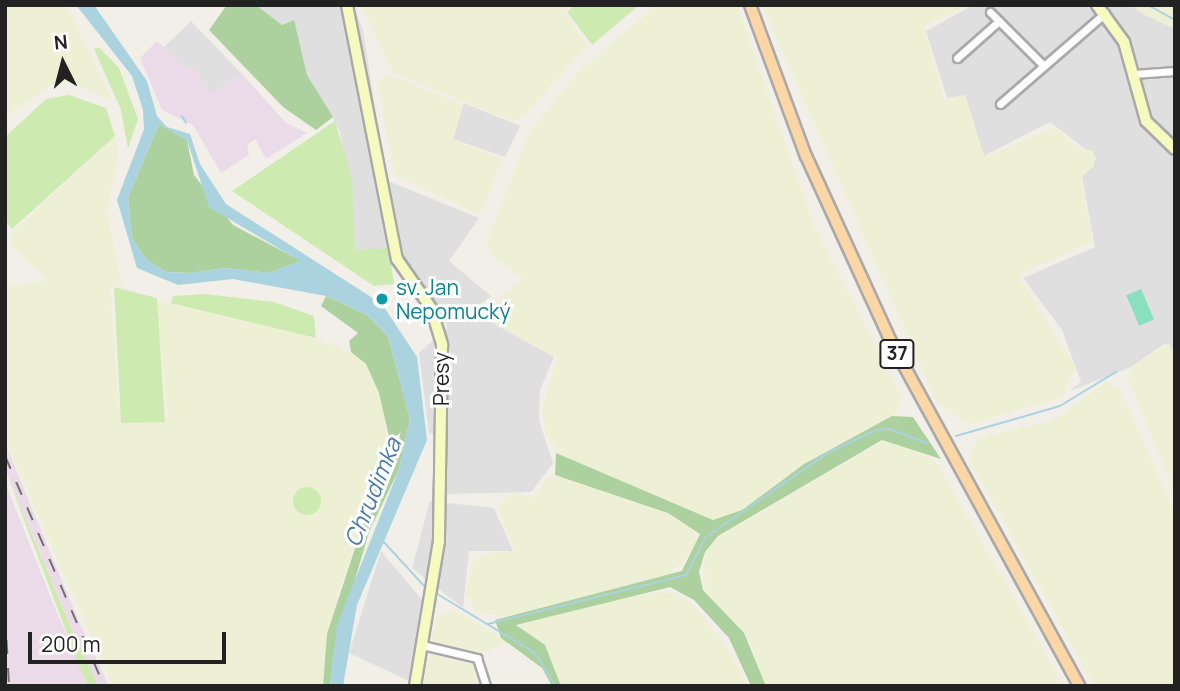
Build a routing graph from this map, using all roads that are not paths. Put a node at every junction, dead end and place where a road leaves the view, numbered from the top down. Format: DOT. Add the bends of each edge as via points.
graph roads {
  1 [pos="347,5"];
  2 [pos="750,5"];
  3 [pos="1101,9"];
  4 [pos="990,12"];
  5 [pos="999,21"];
  6 [pos="957,58"];
  7 [pos="1044,66"];
  8 [pos="1175,71"];
  9 [pos="1132,74"];
  10 [pos="1000,104"];
  11 [pos="1175,149"];
  12 [pos="422,645"];
  13 [pos="415,686"];
  14 [pos="486,686"];
  15 [pos="1079,686"];
  1 -- 12 [label="street, Presy" via="397,260 430,308 442,345 439,541"];
  2 -- 15 [label="main road, 37" via="806,156 891,342"];
  3 -- 7 [label="street"];
  3 -- 9 [label="street" via="1124,42"];
  4 -- 5 [label="street"];
  5 -- 6 [label="street"];
  5 -- 7 [label="street"];
  7 -- 10 [label="street"];
  8 -- 9 [label="street"];
  9 -- 11 [label="street" via="1148,126"];
  12 -- 13 [label="street, Presy"];
  12 -- 14 [label="street" via="477,658"];
}
